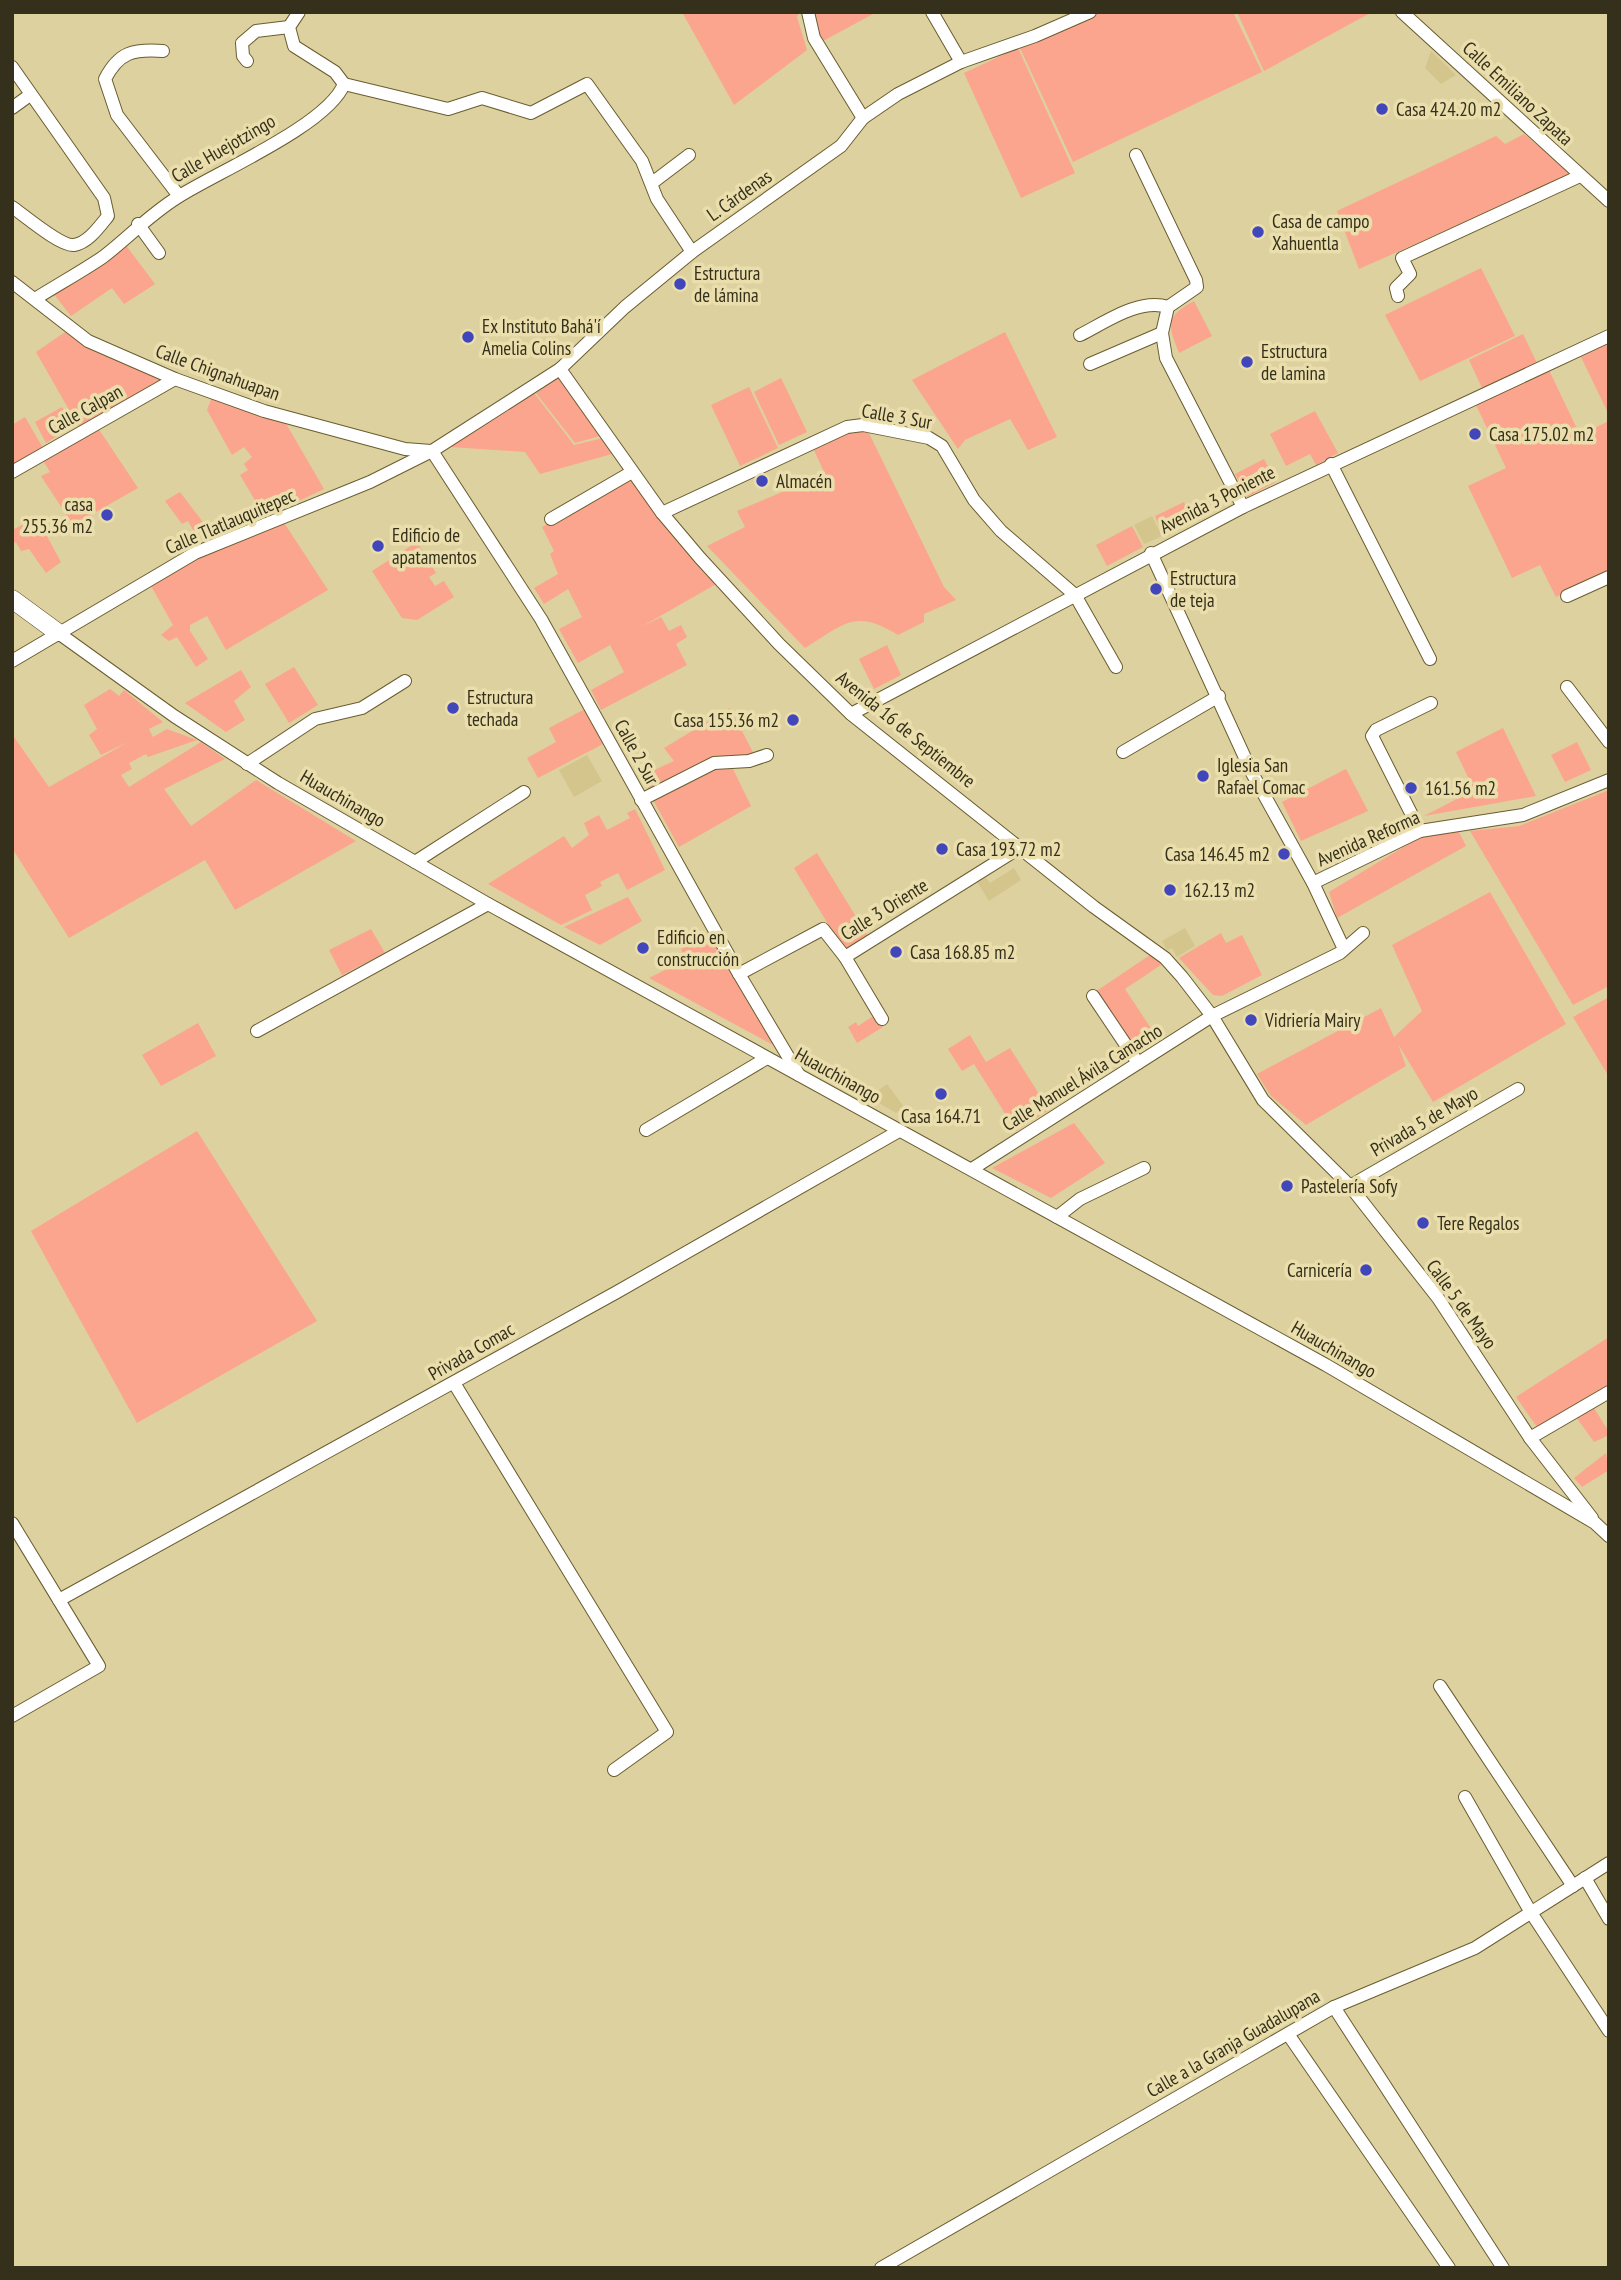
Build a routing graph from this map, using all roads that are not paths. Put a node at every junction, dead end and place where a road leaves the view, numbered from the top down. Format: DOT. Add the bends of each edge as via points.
graph roads {
  1 [pos="299,12"];
  2 [pos="808,12"];
  3 [pos="932,12"];
  4 [pos="1090,12"];
  5 [pos="1402,12"];
  6 [pos="289,27"];
  7 [pos="163,51"];
  8 [pos="247,61"];
  9 [pos="961,61"];
  10 [pos="12,67"];
  11 [pos="344,84"];
  12 [pos="30,96"];
  13 [pos="12,108"];
  14 [pos="863,118"];
  15 [pos="689,155"];
  16 [pos="1136,155"];
  17 [pos="1580,176"];
  18 [pos="652,183"];
  19 [pos="1609,184"];
  20 [pos="1597,190"];
  21 [pos="179,196"];
  22 [pos="1609,201"];
  23 [pos="12,207"];
  24 [pos="138,225"];
  25 [pos="692,252"];
  26 [pos="159,253"];
  27 [pos="12,282"];
  28 [pos="1398,296"];
  29 [pos="34,299"];
  30 [pos="1168,307"];
  31 [pos="1162,333"];
  32 [pos="1080,335"];
  33 [pos="1609,335"];
  34 [pos="1090,364"];
  35 [pos="560,369"];
  36 [pos="175,379"];
  37 [pos="432,451"];
  38 [pos="1331,464"];
  39 [pos="12,471"];
  40 [pos="632,472"];
  41 [pos="1243,507"];
  42 [pos="662,513"];
  43 [pos="551,519"];
  44 [pos="1151,553"];
  45 [pos="1609,577"];
  46 [pos="1075,595"];
  47 [pos="1567,596"];
  48 [pos="12,599"];
  49 [pos="57,632"];
  50 [pos="1430,659"];
  51 [pos="12,661"];
  52 [pos="1116,667"];
  53 [pos="405,681"];
  54 [pos="1567,687"];
  55 [pos="1219,696"];
  56 [pos="1432,703"];
  57 [pos="851,714"];
  58 [pos="1609,742"];
  59 [pos="1123,752"];
  60 [pos="768,755"];
  61 [pos="247,764"];
  62 [pos="1609,780"];
  63 [pos="524,792"];
  64 [pos="641,800"];
  65 [pos="1420,831"];
  66 [pos="1019,848"];
  67 [pos="415,862"];
  68 [pos="1313,883"];
  69 [pos="488,904"];
  70 [pos="1363,933"];
  71 [pos="1343,947"];
  72 [pos="845,957"];
  73 [pos="739,974"];
  74 [pos="1093,996"];
  75 [pos="1212,1016"];
  76 [pos="881,1019"];
  77 [pos="257,1031"];
  78 [pos="767,1058"];
  79 [pos="1138,1063"];
  80 [pos="800,1076"];
  81 [pos="1518,1089"];
  82 [pos="646,1130"];
  83 [pos="899,1130"];
  84 [pos="1144,1168"];
  85 [pos="972,1169"];
  86 [pos="1350,1186"];
  87 [pos="1057,1217"];
  88 [pos="454,1383"];
  89 [pos="1609,1392"];
  90 [pos="1530,1438"];
  91 [pos="12,1523"];
  92 [pos="1595,1523"];
  93 [pos="1609,1536"];
  94 [pos="59,1600"];
  95 [pos="1440,1686"];
  96 [pos="12,1717"];
  97 [pos="614,1769"];
  98 [pos="1465,1797"];
  99 [pos="1609,1863"];
  100 [pos="1585,1878"];
  101 [pos="1573,1886"];
  102 [pos="1530,1911"];
  103 [pos="1609,1919"];
  104 [pos="1334,2007"];
  105 [pos="1609,2031"];
  106 [pos="1288,2034"];
  107 [pos="881,2268"];
  108 [pos="1449,2268"];
  109 [pos="1503,2268"];
  1 -- 6 [label="street"];
  2 -- 14 [label="street" via="814,38"];
  3 -- 9 [label="street"];
  4 -- 9 [label="street, L. Cárdenas"];
  5 -- 17 [label="street, Calle Emiliano Zapata"];
  6 -- 8 [label="street" via="256,31 242,43"];
  6 -- 11 [label="street" via="294,46 335,72"];
  7 -- 21 [label="street" via="139,49 114,61 105,79 117,115"];
  9 -- 14 [label="street, L. Cárdenas"];
  10 -- 12 [label="street"];
  11 -- 18 [label="street" via="448,109 482,98 531,114 587,85 642,161"];
  11 -- 21 [label="street, Calle Huejotzingo" via="331,105"];
  12 -- 13 [label="street"];
  12 -- 23 [label="street" via="104,198 108,216 93,234 75,245 65,244"];
  14 -- 25 [label="street, L. Cárdenas" via="841,146"];
  15 -- 18 [label="street"];
  16 -- 30 [label="street" via="1196,280 1192,293"];
  17 -- 20 [label="street, Calle Emiliano Zapata"];
  17 -- 28 [label="street" via="1402,258 1410,274 1396,288"];
  18 -- 25 [label="street" via="657,199"];
  19 -- 20 [label="street"];
  20 -- 22 [label="street, Calle Emiliano Zapata"];
  21 -- 24 [label="street, Calle Huejotzingo"];
  24 -- 26 [label="street"];
  24 -- 29 [label="street, Calle Huejotzingo" via="100,259"];
  25 -- 35 [label="street, L. Cárdenas"];
  27 -- 29 [label="street, Calle Chignahuapan"];
  29 -- 36 [label="street, Calle Chignahuapan" via="88,341"];
  30 -- 31 [label="street"];
  30 -- 32 [label="street" via="1142,305"];
  31 -- 34 [label="street"];
  31 -- 41 [label="street" via="1167,358"];
  33 -- 38 [label="street, Avenida 3 Poniente"];
  35 -- 37 [label="street, L. Cárdenas"];
  35 -- 40 [label="street, Avenida 16 de Septiembre"];
  36 -- 37 [label="street, Calle Chignahuapan" via="264,411 405,449"];
  36 -- 39 [label="street, Calle Calpan"];
  37 -- 49 [label="street, Calle Tlatlauquitepec" via="359,487 195,553"];
  37 -- 64 [label="street, Calle 2 Sur" via="541,619"];
  38 -- 41 [label="street, Avenida 3 Poniente"];
  38 -- 50 [label="street"];
  40 -- 42 [label="street, Avenida 16 de Septiembre"];
  40 -- 43 [label="street"];
  41 -- 44 [label="street, Avenida 3 Poniente"];
  42 -- 46 [label="street, Calle 3 Sur" via="847,427 863,425 929,438 942,446 974,500 1000,531"];
  42 -- 57 [label="street, Avenida 16 de Septiembre" via="779,644"];
  44 -- 46 [label="street, Avenida 3 Poniente"];
  44 -- 55 [label="street"];
  45 -- 47 [label="street"];
  46 -- 52 [label="street, Calle 3 Sur"];
  46 -- 57 [label="street, Avenida 3 Poniente"];
  48 -- 49 [label="main road"];
  49 -- 51 [label="street, Calle Tlatlauquitepec"];
  49 -- 61 [label="street, Huauchinango"];
  53 -- 61 [label="street" via="362,708 315,719"];
  54 -- 58 [label="street"];
  55 -- 59 [label="street"];
  55 -- 68 [label="street" via="1252,773"];
  56 -- 65 [label="street" via="1372,736"];
  57 -- 66 [label="street, Avenida 16 de Septiembre"];
  60 -- 64 [label="street" via="713,763"];
  61 -- 67 [label="street, Huauchinango"];
  62 -- 65 [label="street, Avenida Reforma" via="1523,815"];
  63 -- 67 [label="street"];
  64 -- 73 [label="street, Calle 2 Sur"];
  65 -- 68 [label="street, Avenida Reforma"];
  66 -- 72 [label="street, Calle 3 Oriente"];
  66 -- 75 [label="street, Avenida 16 de Septiembre" via="1165,958"];
  67 -- 69 [label="street, Huauchinango"];
  68 -- 71 [label="street, Avenida Reforma"];
  69 -- 77 [label="street"];
  69 -- 78 [label="street, Huauchinango"];
  70 -- 71 [label="street"];
  71 -- 75 [label="street" via="1340,953"];
  72 -- 73 [label="street, Calle 3 Oriente" via="823,929"];
  72 -- 76 [label="street"];
  73 -- 80 [label="street, Calle 2 Sur"];
  74 -- 79 [label="street"];
  75 -- 79 [label="street, Calle Manuel Ávila Camacho"];
  75 -- 86 [label="street, Calle 5 de Mayo" via="1263,1100"];
  78 -- 80 [label="street, Huauchinango"];
  78 -- 82 [label="street"];
  79 -- 85 [label="street, Calle Manuel Ávila Camacho"];
  80 -- 83 [label="street, Huauchinango"];
  81 -- 86 [label="street, Privada 5 de Mayo"];
  83 -- 85 [label="street, Huauchinango"];
  83 -- 88 [label="street, Privada Comac"];
  84 -- 87 [label="street" via="1080,1199"];
  85 -- 87 [label="street, Huauchinango"];
  86 -- 90 [label="street, Calle 5 de Mayo" via="1438,1298"];
  87 -- 92 [label="street, Huauchinango"];
  88 -- 94 [label="street, Privada Comac"];
  88 -- 97 [label="street" via="667,1732"];
  89 -- 90 [label="street"];
  90 -- 92 [label="street, Calle 5 de Mayo"];
  91 -- 94 [label="street"];
  92 -- 93 [label="street, Huauchinango"];
  94 -- 96 [label="street" via="99,1667"];
  95 -- 101 [label="street"];
  98 -- 102 [label="street"];
  99 -- 100 [label="street, Calle a la Granja Guadalupana"];
  100 -- 101 [label="street, Calle a la Granja Guadalupana"];
  100 -- 103 [label="street"];
  101 -- 102 [label="street, Calle a la Granja Guadalupana"];
  102 -- 104 [label="street, Calle a la Granja Guadalupana" via="1475,1948"];
  102 -- 105 [label="street"];
  104 -- 106 [label="street, Calle a la Granja Guadalupana"];
  104 -- 109 [label="street"];
  106 -- 107 [label="street, Calle a la Granja Guadalupana"];
  106 -- 108 [label="street"];
}
